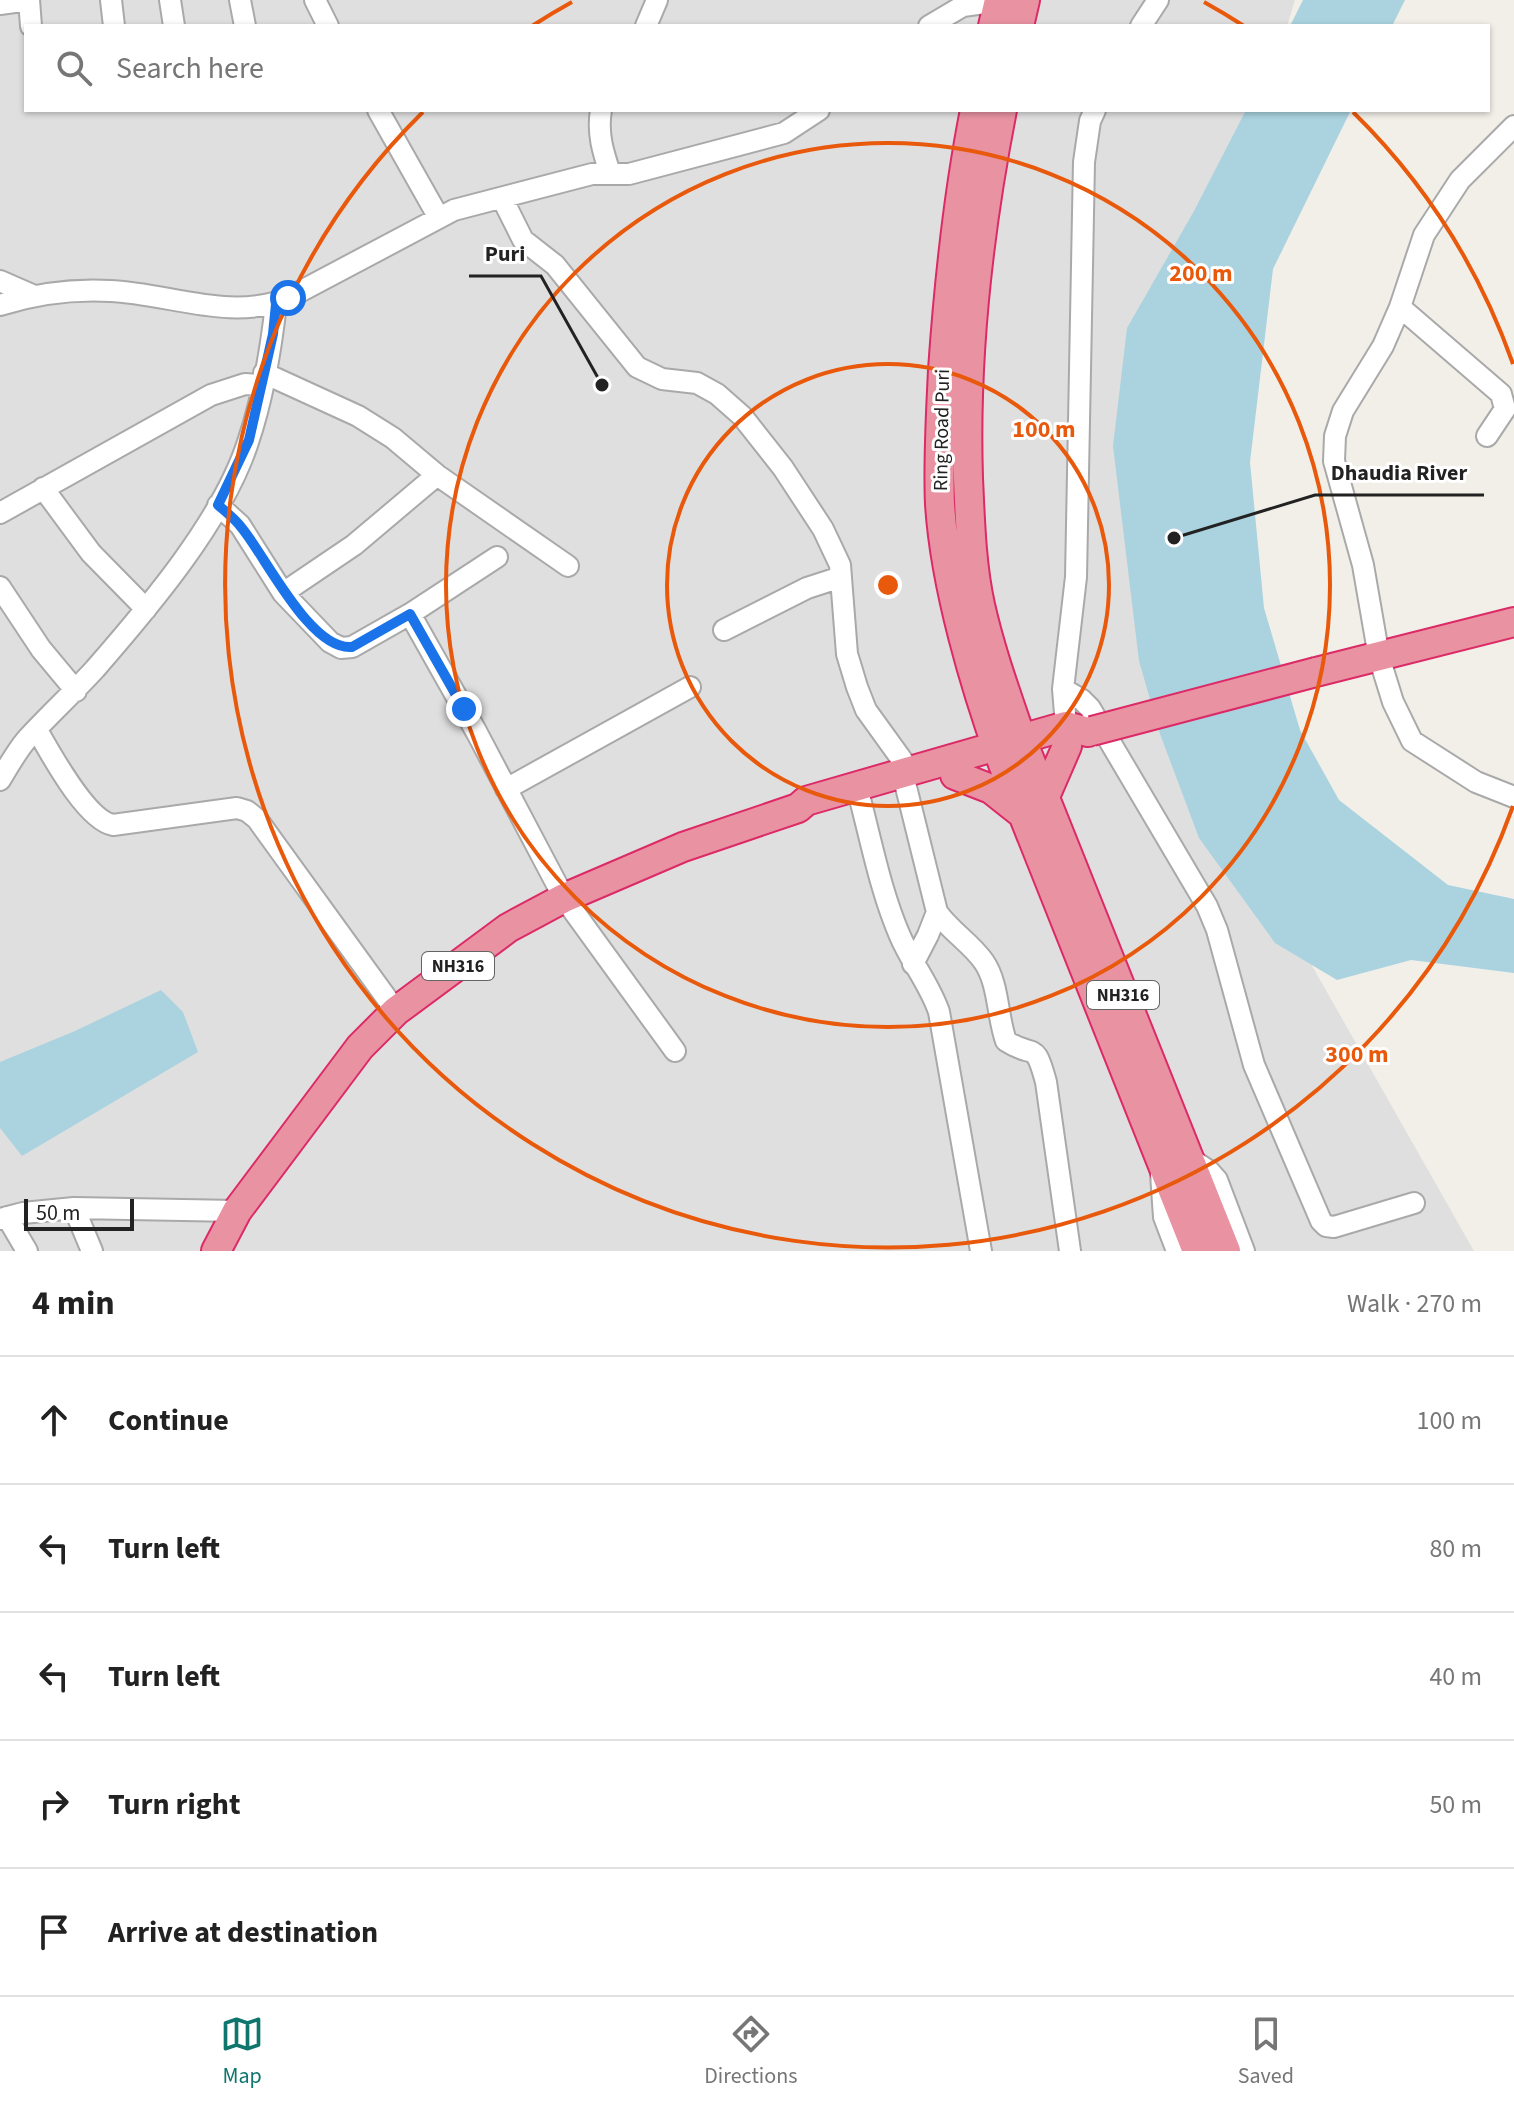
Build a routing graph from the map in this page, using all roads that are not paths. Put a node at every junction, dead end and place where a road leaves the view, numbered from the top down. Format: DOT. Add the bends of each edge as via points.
graph roads {
  1 [pos="29,0"];
  2 [pos="111,0"];
  3 [pos="170,0"];
  4 [pos="240,0"];
  5 [pos="315,0"];
  6 [pos="657,0"];
  7 [pos="999,0"];
  8 [pos="1025,0"];
  9 [pos="1158,0"];
  10 [pos="962,3"];
  11 [pos="0,4"];
  12 [pos="31,24"];
  13 [pos="114,24"];
  14 [pos="174,24"];
  15 [pos="245,24"];
  16 [pos="327,24"];
  17 [pos="647,24"];
  18 [pos="932,24"];
  19 [pos="993,24"];
  20 [pos="1019,24"];
  21 [pos="1142,24"];
  22 [pos="379,112"];
  23 [pos="601,112"];
  24 [pos="816,112"];
  25 [pos="975,112"];
  26 [pos="1002,112"];
  27 [pos="1094,112"];
  28 [pos="1514,126"];
  29 [pos="610,173"];
  30 [pos="502,198"];
  31 [pos="439,218"];
  32 [pos="0,281"];
  33 [pos="32,295"];
  34 [pos="276,304"];
  35 [pos="0,305"];
  36 [pos="1400,307"];
  37 [pos="263,379"];
  38 [pos="1487,436"];
  39 [pos="437,475"];
  40 [pos="43,488"];
  41 [pos="218,505"];
  42 [pos="0,513"];
  43 [pos="497,557"];
  44 [pos="568,566"];
  45 [pos="841,577"];
  46 [pos="0,587"];
  47 [pos="283,593"];
  48 [pos="146,609"];
  49 [pos="410,614"];
  50 [pos="1514,622"];
  51 [pos="724,630"];
  52 [pos="1379,657"];
  53 [pos="690,687"];
  54 [pos="1063,689"];
  55 [pos="1004,690"];
  56 [pos="76,691"];
  57 [pos="983,711"];
  58 [pos="37,730"];
  59 [pos="1074,733"];
  60 [pos="1012,751"];
  61 [pos="954,767"];
  62 [pos="908,779"];
  63 [pos="0,780"];
  64 [pos="506,789"];
  65 [pos="1514,797"];
  66 [pos="860,799"];
  67 [pos="1032,805"];
  68 [pos="798,808"];
  69 [pos="564,898"];
  70 [pos="937,912"];
  71 [pos="913,964"];
  72 [pos="396,1011"];
  73 [pos="675,1051"];
  74 [pos="1174,1158"];
  75 [pos="1414,1203"];
  76 [pos="74,1208"];
  77 [pos="237,1211"];
  78 [pos="4,1218"];
  79 [pos="27,1251"];
  80 [pos="92,1251"];
  81 [pos="216,1251"];
  82 [pos="981,1251"];
  83 [pos="1070,1251"];
  84 [pos="1177,1251"];
  85 [pos="1197,1251"];
  86 [pos="1226,1251"];
  87 [pos="1244,1251"];
  1 -- 11 [label="street"];
  1 -- 12 [label="street"];
  2 -- 13 [label="street"];
  3 -- 14 [label="street"];
  4 -- 15 [label="street"];
  5 -- 16 [label="street"];
  6 -- 17 [label="street"];
  7 -- 10 [label="street"];
  7 -- 19 [label="highway"];
  8 -- 20 [label="highway"];
  9 -- 21 [label="street"];
  10 -- 18 [label="street"];
  22 -- 31 [label="street"];
  23 -- 29 [label="street" via="601,147"];
  24 -- 29 [label="street" via="784,133 629,174"];
  25 -- 57 [label="highway, Ring Road Puri" via="948,297 940,505"];
  26 -- 55 [label="highway, Ring Road Puri" via="978,250 967,437 979,603"];
  27 -- 54 [label="street" via="1084,162 1076,577"];
  28 -- 36 [label="street" via="1460,180 1424,235"];
  29 -- 30 [label="street"];
  30 -- 31 [label="street"];
  30 -- 45 [label="street" via="523,240 555,265 637,367 662,379 697,383 752,427 835,549"];
  31 -- 34 [label="street"];
  32 -- 33 [label="street"];
  33 -- 34 [label="street" via="111,291 248,308"];
  33 -- 35 [label="street"];
  34 -- 37 [label="street"];
  36 -- 38 [label="street" via="1501,394 1505,409"];
  36 -- 52 [label="street" via="1343,411 1335,436 1334,461 1363,565"];
  37 -- 39 [label="street" via="378,428"];
  37 -- 40 [label="street" via="211,395"];
  37 -- 41 [label="street" via="249,440"];
  39 -- 44 [label="street"];
  39 -- 47 [label="street" via="354,545"];
  40 -- 42 [label="street"];
  40 -- 48 [label="street" via="91,553"];
  41 -- 47 [label="street" via="240,525"];
  41 -- 48 [label="street"];
  43 -- 49 [label="street"];
  45 -- 51 [label="street" via="807,588"];
  45 -- 62 [label="street" via="847,654 857,687"];
  46 -- 56 [label="street"];
  47 -- 49 [label="street" via="341,648"];
  48 -- 56 [label="street"];
  49 -- 64 [label="street"];
  50 -- 52 [label="highway, NH316"];
  52 -- 59 [label="highway, NH316, bridge"];
  52 -- 65 [label="street" via="1412,741 1476,782"];
  53 -- 64 [label="street"];
  54 -- 59 [label="street"];
  54 -- 75 [label="street" via="1090,708 1207,906 1254,1065 1321,1221 1334,1227"];
  55 -- 59 [label="highway"];
  55 -- 60 [label="highway, Ring Road Puri"];
  56 -- 58 [label="street"];
  57 -- 60 [label="highway, Ring Road Puri"];
  57 -- 61 [label="highway"];
  58 -- 63 [label="street"];
  58 -- 72 [label="street" via="103,823 247,811"];
  59 -- 60 [label="highway, NH316"];
  59 -- 67 [label="highway"];
  60 -- 61 [label="highway, NH316"];
  60 -- 67 [label="highway, NH316"];
  61 -- 62 [label="highway, NH316"];
  61 -- 67 [label="highway"];
  62 -- 66 [label="highway, NH316"];
  62 -- 68 [label="highway, NH316" via="806,801"];
  62 -- 70 [label="street"];
  64 -- 69 [label="street"];
  66 -- 68 [label="highway, NH316" via="809,812"];
  66 -- 71 [label="street" via="889,910"];
  67 -- 74 [label="highway, NH316"];
  68 -- 69 [label="highway, NH316" via="683,847"];
  69 -- 72 [label="highway, NH316" via="508,928"];
  69 -- 73 [label="street"];
  70 -- 71 [label="street"];
  70 -- 83 [label="street" via="991,975 1006,1041 1030,1049 1040,1060"];
  71 -- 82 [label="street" via="939,1012"];
  72 -- 77 [label="highway, NH316" via="360,1047"];
  74 -- 84 [label="street" via="1161,1193"];
  74 -- 85 [label="highway, NH316"];
  74 -- 86 [label="highway, NH316"];
  74 -- 87 [label="street" via="1209,1171 1217,1180"];
  76 -- 77 [label="street"];
  76 -- 78 [label="street"];
  76 -- 80 [label="street"];
  77 -- 81 [label="highway, NH316"];
  78 -- 79 [label="street"];
}
